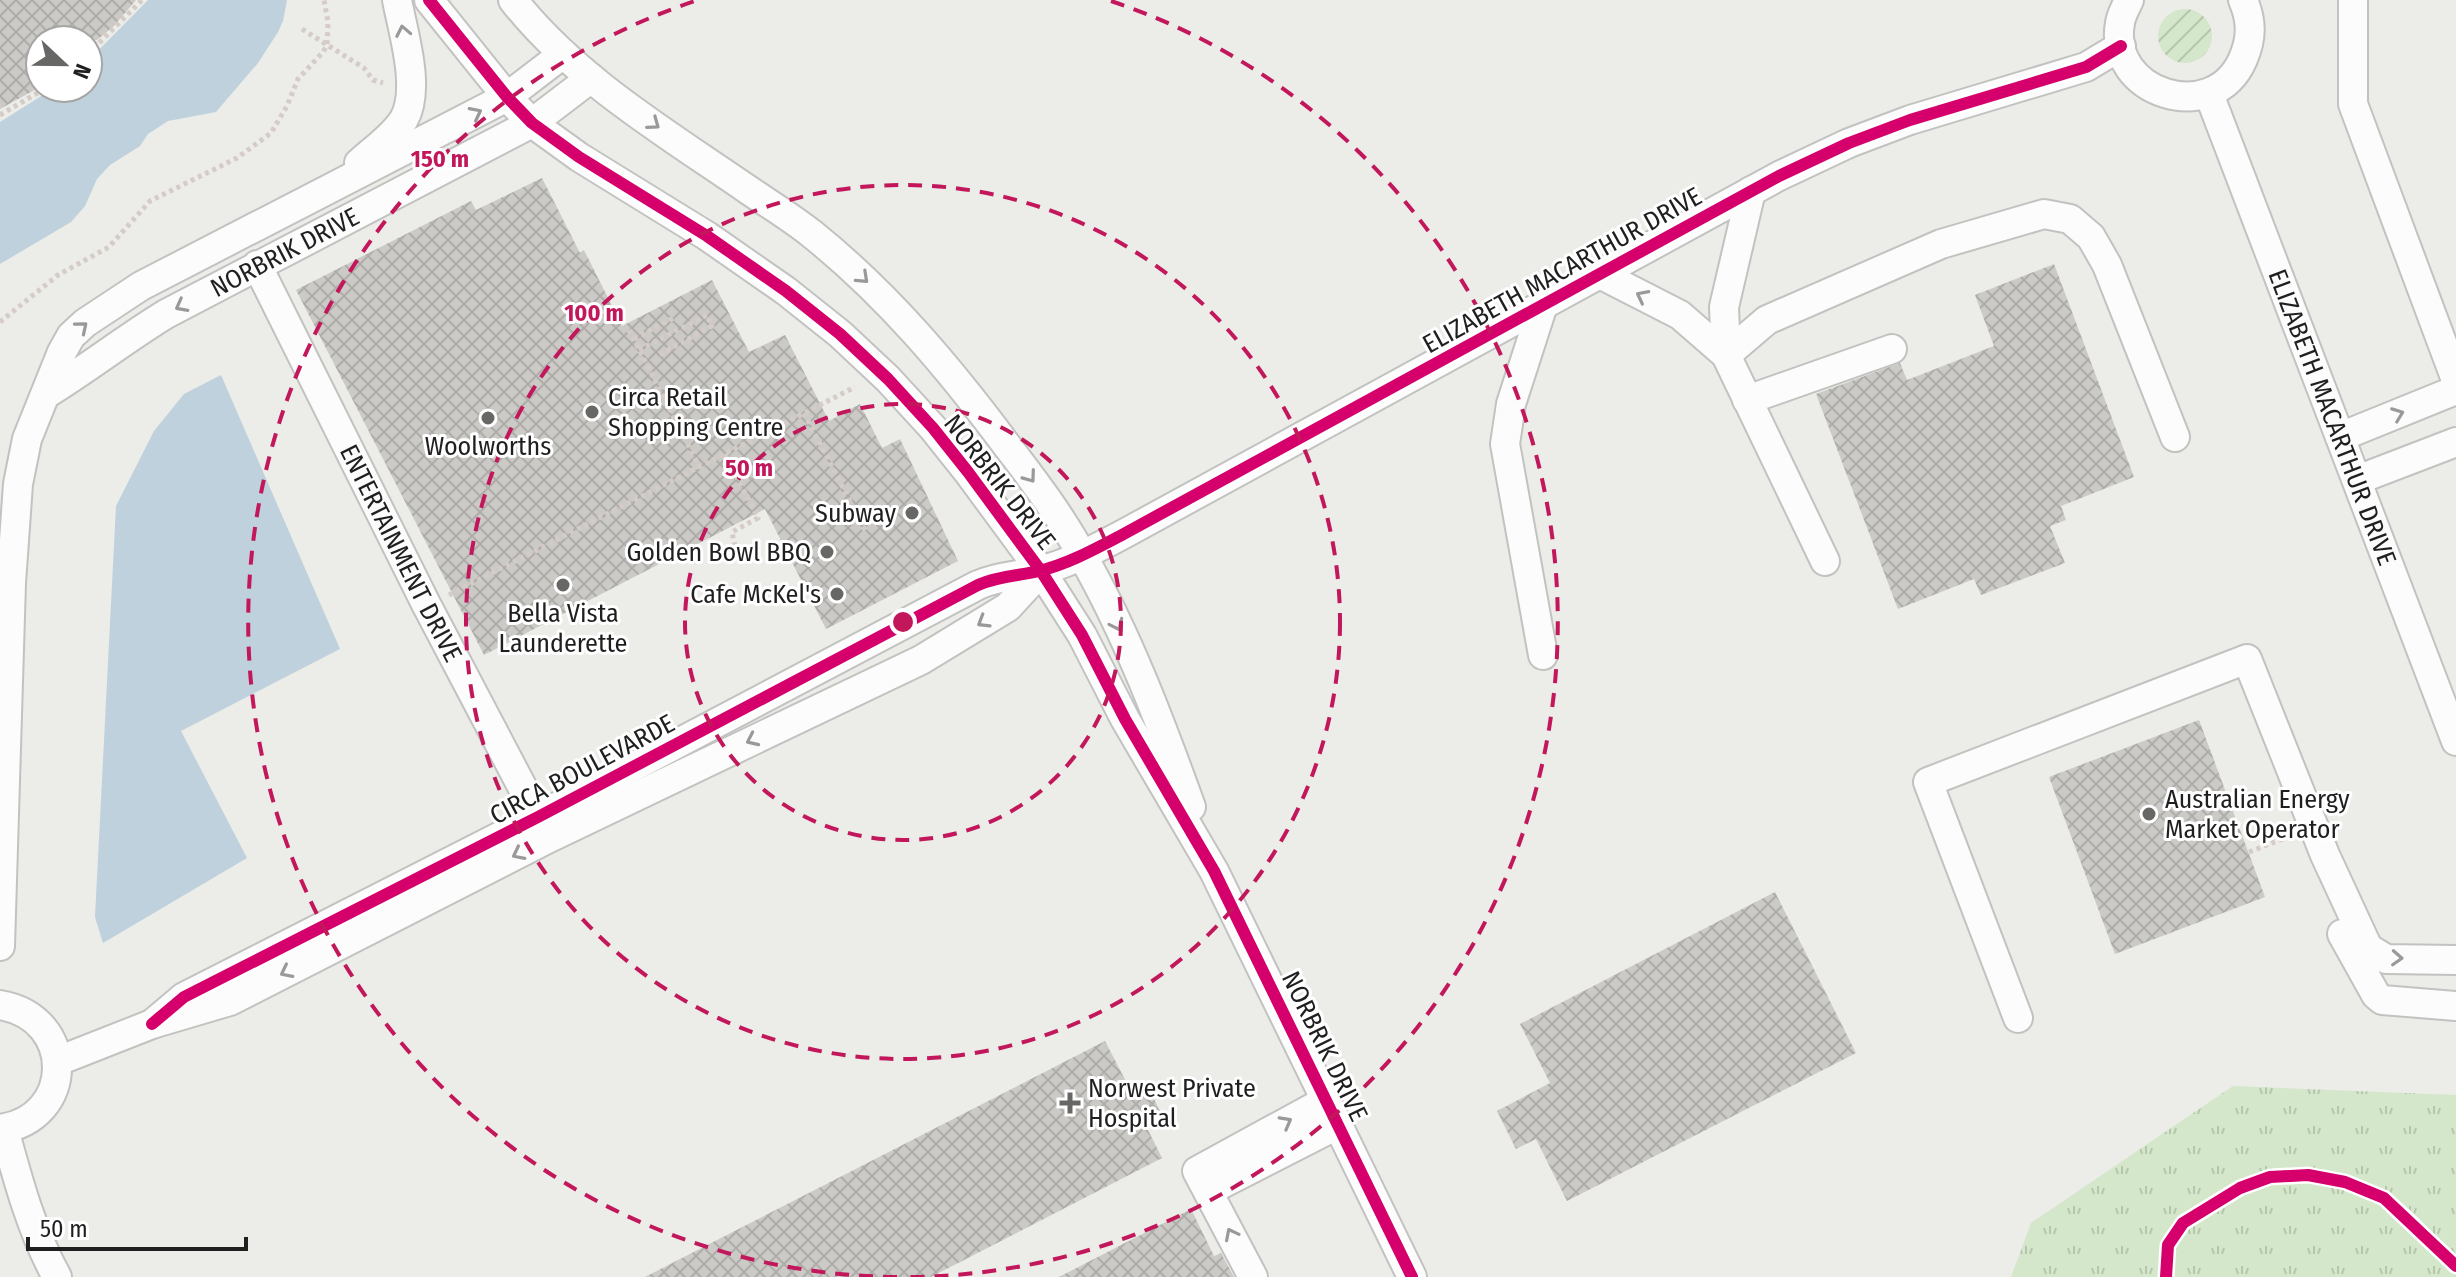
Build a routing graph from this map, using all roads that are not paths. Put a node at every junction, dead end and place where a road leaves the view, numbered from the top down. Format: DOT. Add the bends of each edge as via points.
graph roads {
  1 [pos="397,0"];
  2 [pos="429,0"];
  3 [pos="513,0"];
  4 [pos="2129,0"];
  5 [pos="2243,0"];
  6 [pos="2353,0"];
  7 [pos="2121,46"];
  8 [pos="563,54"];
  9 [pos="591,78"];
  10 [pos="2209,94"];
  11 [pos="507,97"];
  12 [pos="532,123"];
  13 [pos="332,188"];
  14 [pos="1740,198"];
  15 [pos="257,265"];
  16 [pos="1600,274"];
  17 [pos="1718,299"];
  18 [pos="1543,305"];
  19 [pos="1680,315"];
  20 [pos="1892,349"];
  21 [pos="1726,355"];
  22 [pos="2456,380"];
  23 [pos="2456,390"];
  24 [pos="46,394"];
  25 [pos="1747,400"];
  26 [pos="2175,437"];
  27 [pos="2340,437"];
  28 [pos="2456,442"];
  29 [pos="2357,480"];
  30 [pos="1082,555"];
  31 [pos="1825,561"];
  32 [pos="1041,571"];
  33 [pos="1543,655"];
  34 [pos="2456,741"];
  35 [pos="544,828"];
  36 [pos="2325,855"];
  37 [pos="1214,871"];
  38 [pos="0,946"];
  39 [pos="2456,960"];
  40 [pos="0,1005"];
  41 [pos="2456,1006"];
  42 [pos="2018,1018"];
  43 [pos="58,1061"];
  44 [pos="1333,1112"];
  45 [pos="2,1129"];
  46 [pos="57,1277"];
  47 [pos="1253,1277"];
  48 [pos="1412,1277"];
  13 -- 1 [label="street, NORBRIK DRIVE, one-way" via="406,116 410,65"];
  2 -- 11 [label="street, NORBRIK DRIVE"];
  3 -- 8 [label="street, NORBRIK DRIVE"];
  4 -- 7 [label="street" via="2120,24"];
  5 -- 10 [label="street" via="2251,28 2248,47 2233,75"];
  6 -- 22 [label="street" via="2353,104"];
  7 -- 10 [label="street" via="2140,79 2165,94"];
  7 -- 14 [label="street, ELIZABETH MACARTHUR DRIVE" via="2086,67 1849,143"];
  8 -- 9 [label="street, NORBRIK DRIVE"];
  8 -- 11 [label="street, NORBRIK DRIVE"];
  9 -- 12 [label="street, NORBRIK DRIVE"];
  9 -- 30 [label="street, NORBRIK DRIVE, one-way" via="810,232 866,280 953,374"];
  10 -- 27 [label="street, ELIZABETH MACARTHUR DRIVE"];
  11 -- 12 [label="street, NORBRIK DRIVE"];
  13 -- 11 [label="street, NORBRIK DRIVE, one-way"];
  12 -- 15 [label="street, NORBRIK DRIVE"];
  12 -- 32 [label="street, NORBRIK DRIVE" via="707,236 840,334 933,428"];
  24 -- 13 [label="street, NORBRIK DRIVE, one-way" via="62,352 85,323 141,286"];
  14 -- 16 [label="street, ELIZABETH MACARTHUR DRIVE"];
  14 -- 17 [label="street"];
  15 -- 24 [label="street, NORBRIK DRIVE, one-way" via="166,314"];
  15 -- 35 [label="street, ENTERTAINMENT DRIVE"];
  16 -- 18 [label="street, ELIZABETH MACARTHUR DRIVE"];
  19 -- 16 [label="street, one-way"];
  17 -- 19 [label="street"];
  17 -- 21 [label="street"];
  18 -- 30 [label="street, ELIZABETH MACARTHUR DRIVE"];
  18 -- 33 [label="street" via="1511,404 1505,444"];
  19 -- 21 [label="street"];
  20 -- 25 [label="street"];
  21 -- 25 [label="street"];
  21 -- 26 [label="street" via="1767,320 1941,244 2044,214 2070,219 2091,237"];
  27 -- 23 [label="street, one-way"];
  24 -- 38 [label="street, NORBRIK DRIVE" via="27,439 14,526"];
  25 -- 31 [label="street"];
  27 -- 29 [label="street, ELIZABETH MACARTHUR DRIVE"];
  28 -- 29 [label="street"];
  29 -- 34 [label="street, ELIZABETH MACARTHUR DRIVE"];
  30 -- 32 [label="street, ELIZABETH MACARTHUR DRIVE"];
  30 -- 37 [label="street, NORBRIK DRIVE, one-way" via="1155,707"];
  32 -- 35 [label="street, CIRCA BOULEVARDE" via="978,585"];
  32 -- 35 [label="street, CIRCA BOULEVARDE, one-way" via="1008,607 921,660"];
  32 -- 37 [label="street, NORBRIK DRIVE"];
  35 -- 43 [label="street, CIRCA BOULEVARDE" via="230,1001"];
  36 -- 39 [label="street, one-way" via="2373,952 2386,959"];
  36 -- 41 [label="street" via="2343,937 2376,995 2388,1002"];
  36 -- 42 [label="street" via="2247,659 1928,782"];
  37 -- 44 [label="street, NORBRIK DRIVE"];
  40 -- 43 [label="street" via="24,1013 46,1030"];
  43 -- 45 [label="street" via="47,1101 32,1117"];
  47 -- 44 [label="street, one-way" via="1203,1181"];
  44 -- 48 [label="street, NORBRIK DRIVE"];
  45 -- 46 [label="street" via="40,1246"];
}
